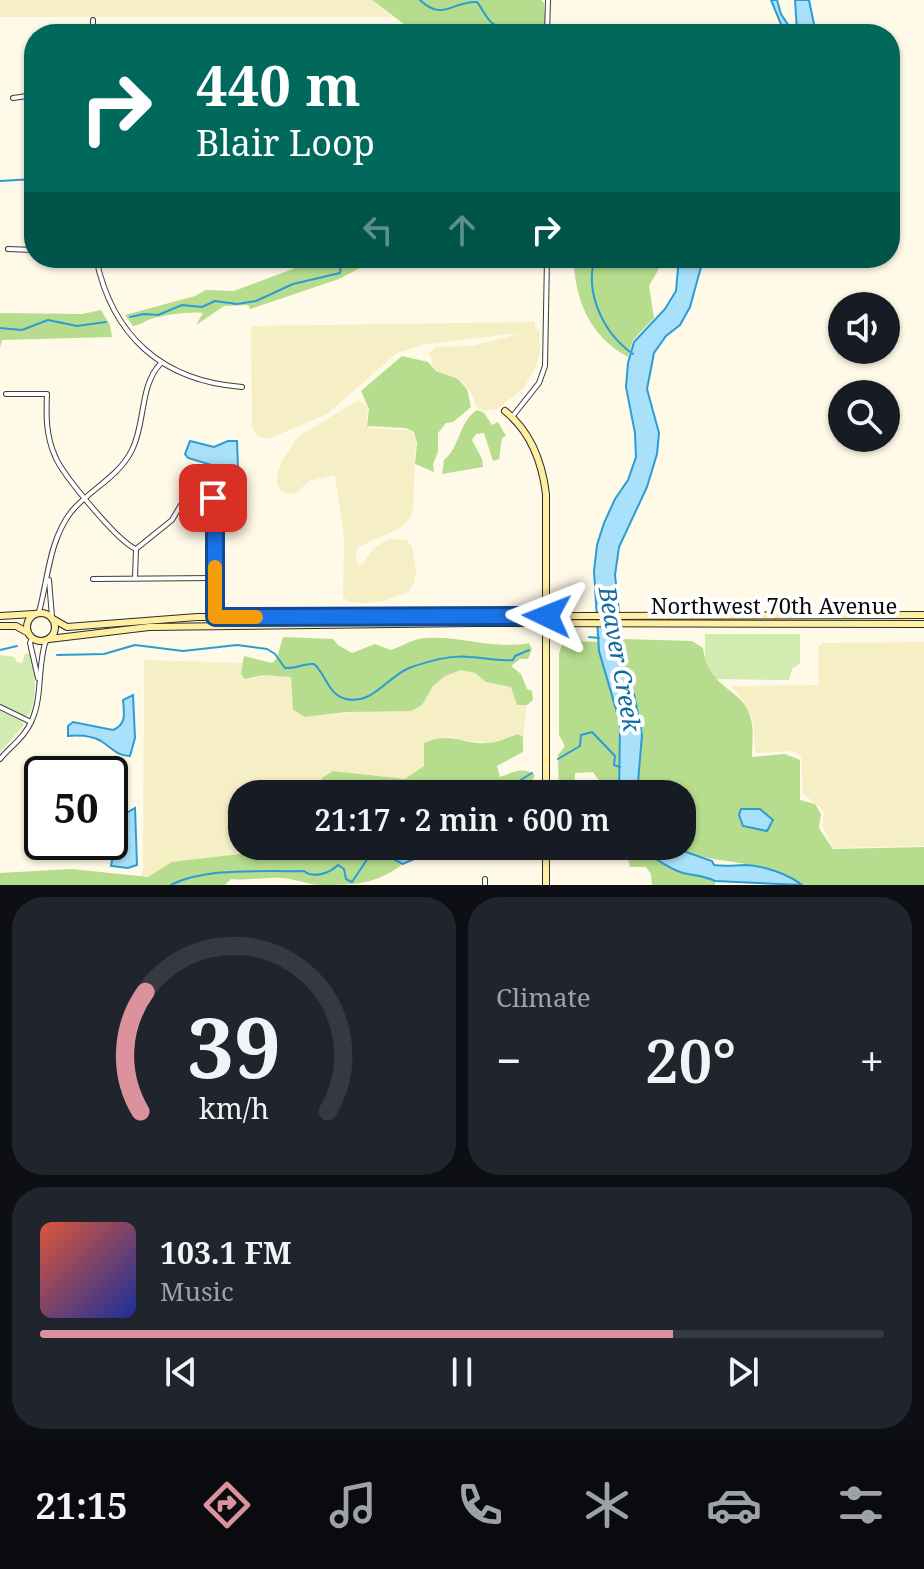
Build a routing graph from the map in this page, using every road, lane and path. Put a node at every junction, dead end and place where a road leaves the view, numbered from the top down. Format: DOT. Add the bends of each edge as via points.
graph roads {
  1 [pos="548,0"];
  2 [pos="93,20"];
  3 [pos="93,24"];
  4 [pos="547,24"];
  5 [pos="24,96"];
  6 [pos="13,98"];
  7 [pos="8,249"];
  8 [pos="24,250"];
  9 [pos="98,268"];
  10 [pos="547,268"];
  11 [pos="161,363"];
  12 [pos="242,387"];
  13 [pos="6,394"];
  14 [pos="505,411"];
  15 [pos="512,417"];
  16 [pos="86,497"];
  17 [pos="136,549"];
  18 [pos="48,574"];
  19 [pos="135,578"];
  20 [pos="215,578"];
  21 [pos="93,579"];
  22 [pos="36,613"];
  23 [pos="924,615"];
  24 [pos="0,616"];
  25 [pos="317,616"];
  26 [pos="215,617"];
  27 [pos="52,618"];
  28 [pos="547,619"];
  29 [pos="924,624"];
  30 [pos="0,626"];
  31 [pos="317,626"];
  32 [pos="30,635"];
  33 [pos="48,639"];
  34 [pos="39,678"];
  35 [pos="0,707"];
  36 [pos="31,722"];
  37 [pos="0,759"];
  38 [pos="546,780"];
  39 [pos="546,860"];
  40 [pos="546,885"];
  1 -- 4 [label="street"];
  2 -- 3 [label="street"];
  5 -- 6 [label="street"];
  7 -- 8 [label="street"];
  9 -- 11 [label="street" via="114,313 130,336"];
  10 -- 15 [label="street" via="545,366 539,383"];
  11 -- 12 [label="street" via="206,383"];
  11 -- 16 [label="street" via="147,388 143,423 129,456 113,477"];
  13 -- 16 [label="street" via="47,394 47,429 55,457"];
  14 -- 15 [label="main road"];
  15 -- 28 [label="main road" via="534,449 544,476"];
  16 -- 17 [label="street" via="112,530"];
  16 -- 18 [label="street" via="57,539"];
  17 -- 19 [label="street"];
  17 -- 20 [label="street" via="172,520 188,493 201,491 215,503"];
  18 -- 22 [label="street"];
  18 -- 27 [label="street"];
  19 -- 20 [label="street"];
  19 -- 21 [label="street"];
  20 -- 26 [label="street"];
  22 -- 24 [label="main road, Northwest 70th Avenue"];
  22 -- 27 [label="main road, Northwest 70th Avenue"];
  22 -- 32 [label="main road" via="28,622"];
  23 -- 28 [label="main road, Northwest 70th Avenue" via="635,614"];
  25 -- 26 [label="main road, Northwest 70th Avenue"];
  25 -- 28 [label="main road, Northwest 70th Avenue"];
  25 -- 31 [label="street"];
  26 -- 27 [label="main road, Northwest 70th Avenue" via="67,627"];
  27 -- 33 [label="main road" via="55,632"];
  28 -- 29 [label="main road, Northwest 70th Avenue" via="583,624"];
  28 -- 31 [label="main road, Northwest 70th Avenue"];
  28 -- 38 [label="main road"];
  30 -- 32 [label="main road, Northwest 70th Avenue" via="16,626"];
  31 -- 33 [label="main road, Northwest 70th Avenue" via="149,627"];
  32 -- 33 [label="main road, Northwest 70th Avenue"];
  32 -- 34 [label="street"];
  33 -- 34 [label="street"];
  34 -- 36 [label="street"];
  35 -- 36 [label="street"];
  36 -- 37 [label="street"];
  39 -- 40 [label="main road"];
}
